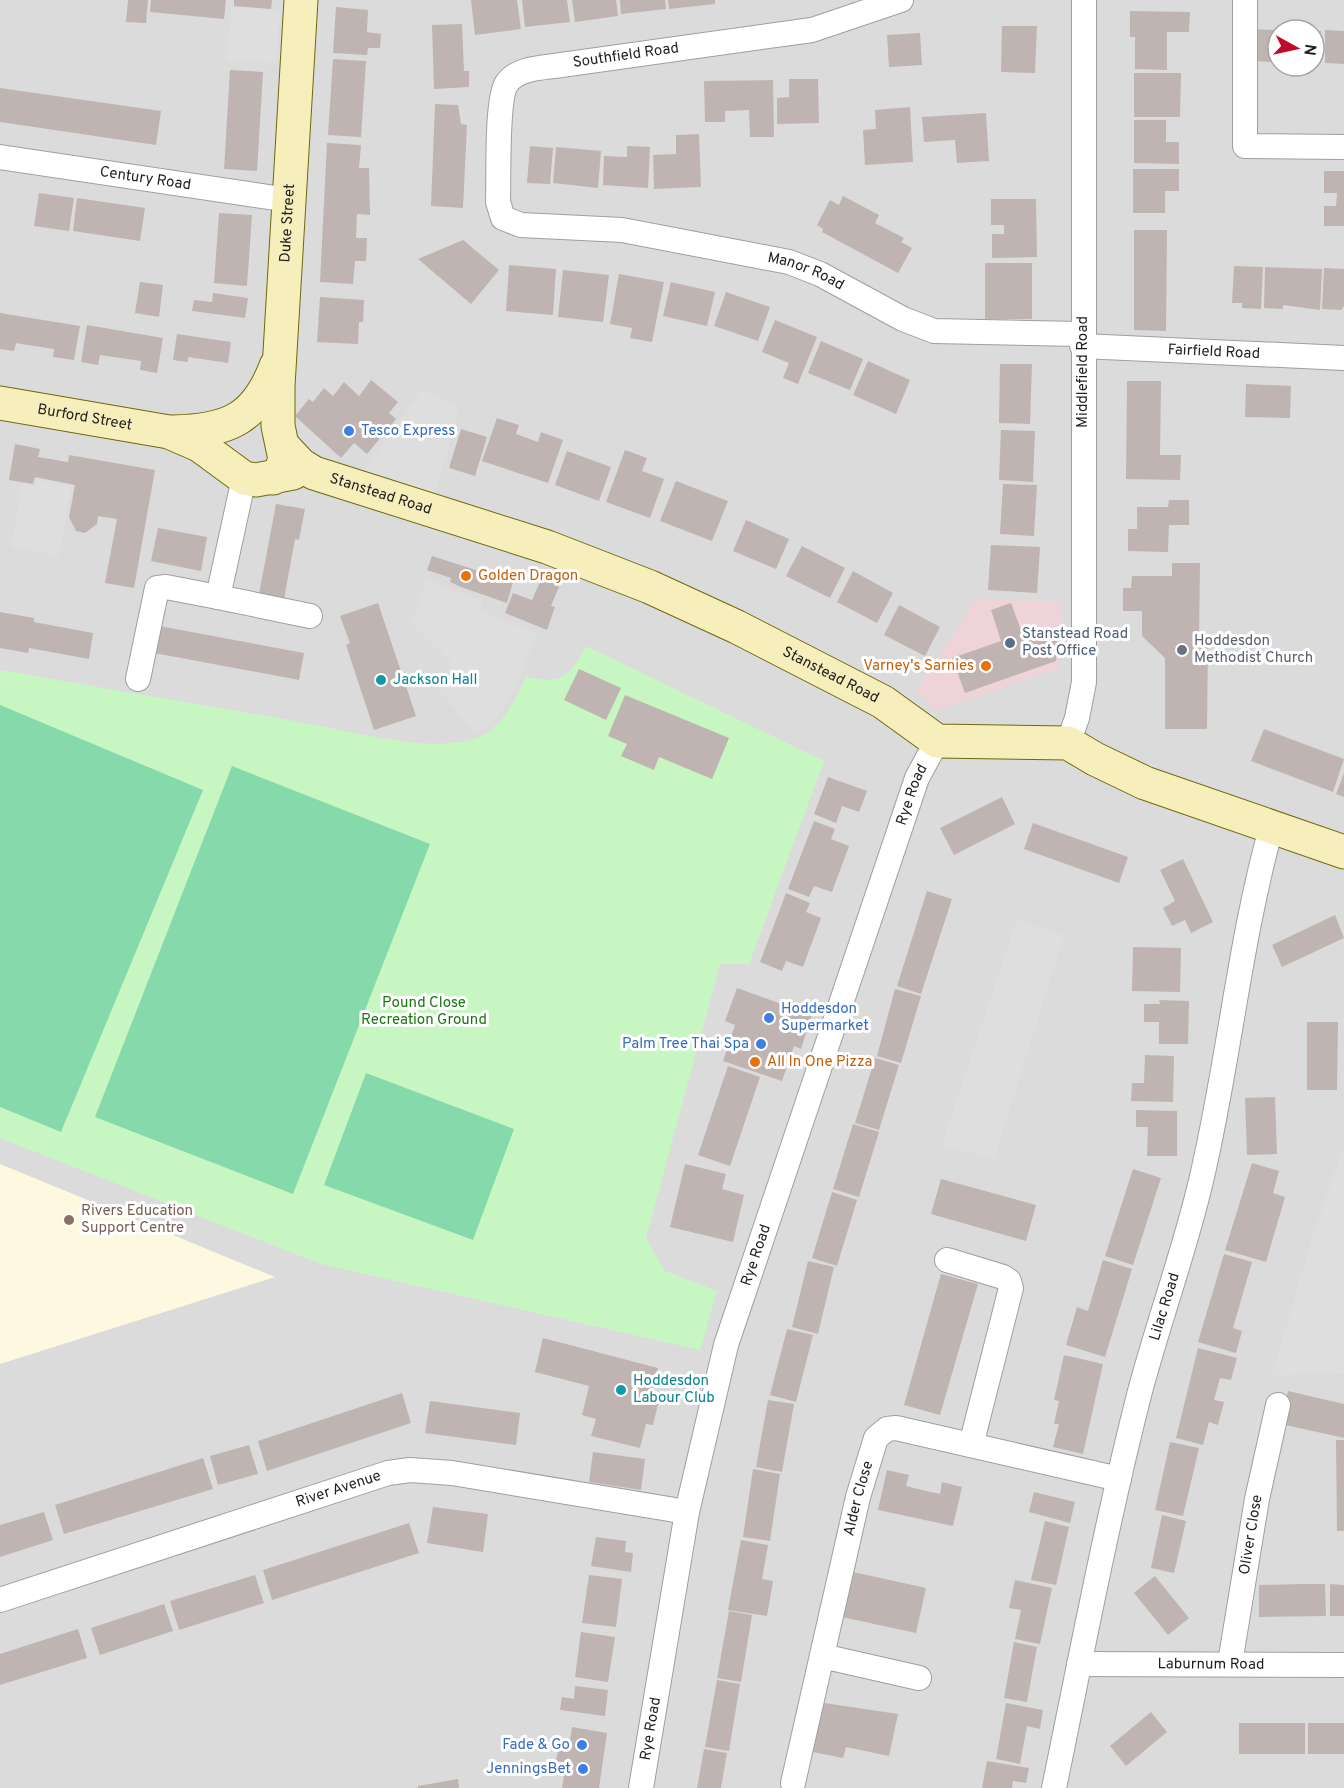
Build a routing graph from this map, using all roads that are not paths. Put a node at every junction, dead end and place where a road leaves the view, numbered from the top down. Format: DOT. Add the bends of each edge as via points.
graph roads {
  1 [pos="301,0"];
  2 [pos="901,0"];
  3 [pos="1084,0"];
  4 [pos="1245,0"];
  5 [pos="1344,147"];
  6 [pos="0,158"];
  7 [pos="289,200"];
  8 [pos="521,225"];
  9 [pos="1082,340"];
  10 [pos="280,356"];
  11 [pos="1344,358"];
  12 [pos="0,403"];
  13 [pos="169,432"];
  14 [pos="284,447"];
  15 [pos="314,473"];
  16 [pos="259,478"];
  17 [pos="218,597"];
  18 [pos="310,616"];
  19 [pos="138,679"];
  20 [pos="937,741"];
  21 [pos="1068,742"];
  22 [pos="1272,825"];
  23 [pos="1344,852"];
  24 [pos="946,1260"];
  25 [pos="1278,1406"];
  26 [pos="971,1445"];
  27 [pos="1119,1479"];
  28 [pos="687,1512"];
  29 [pos="0,1600"];
  30 [pos="822,1656"];
  31 [pos="1230,1663"];
  32 [pos="1079,1664"];
  33 [pos="1344,1665"];
  34 [pos="919,1678"];
  35 [pos="793,1783"];
  36 [pos="641,1788"];
  37 [pos="1054,1788"];
  1 -- 7 [label="street, Duke Street"];
  2 -- 8 [label="street, Southfield Road" via="812,30 554,66 513,77 502,100 498,202 503,218"];
  3 -- 9 [label="street, Middlefield Road"];
  4 -- 5 [label="street" via="1245,146"];
  6 -- 7 [label="street, Century Road"];
  7 -- 10 [label="street, Duke Street"];
  8 -- 9 [label="street, Manor Road" via="622,230 768,256 820,274 903,319 934,331"];
  9 -- 11 [label="street, Fairfield Road"];
  9 -- 21 [label="street, Middlefield Road" via="1084,682"];
  10 -- 13 [label="street, Burford Street" via="263,394 245,415 232,423 200,431"];
  10 -- 14 [label="street, Duke Street" via="278,426"];
  12 -- 13 [label="street, Burford Street"];
  13 -- 16 [label="street, Burford Street"];
  14 -- 15 [label="street"];
  14 -- 16 [label="street" via="281,470"];
  15 -- 16 [label="street"];
  15 -- 20 [label="street, Stanstead Road" via="547,547 650,587 883,702"];
  16 -- 17 [label="street"];
  17 -- 18 [label="street"];
  17 -- 19 [label="street" via="158,588"];
  20 -- 21 [label="street"];
  20 -- 28 [label="street, Rye Road" via="917,778 734,1321"];
  21 -- 22 [label="street" via="1144,783"];
  22 -- 23 [label="street"];
  22 -- 27 [label="street, Lilac Road" via="1248,922 1201,1183 1153,1343"];
  24 -- 26 [label="street" via="1003,1277 1011,1288"];
  25 -- 31 [label="street, Oliver Close" via="1259,1488"];
  26 -- 27 [label="street, Alder Close"];
  26 -- 30 [label="street, Alder Close" via="896,1428 887,1429 876,1438 858,1497"];
  27 -- 32 [label="street, Lilac Road"];
  28 -- 29 [label="street, River Avenue" via="452,1473 410,1470 388,1473"];
  28 -- 36 [label="street, Rye Road"];
  30 -- 34 [label="street"];
  30 -- 35 [label="street, Alder Close"];
  31 -- 32 [label="street, Laburnum Road"];
  31 -- 33 [label="street, Laburnum Road"];
  32 -- 37 [label="street, Lilac Road"];
}
